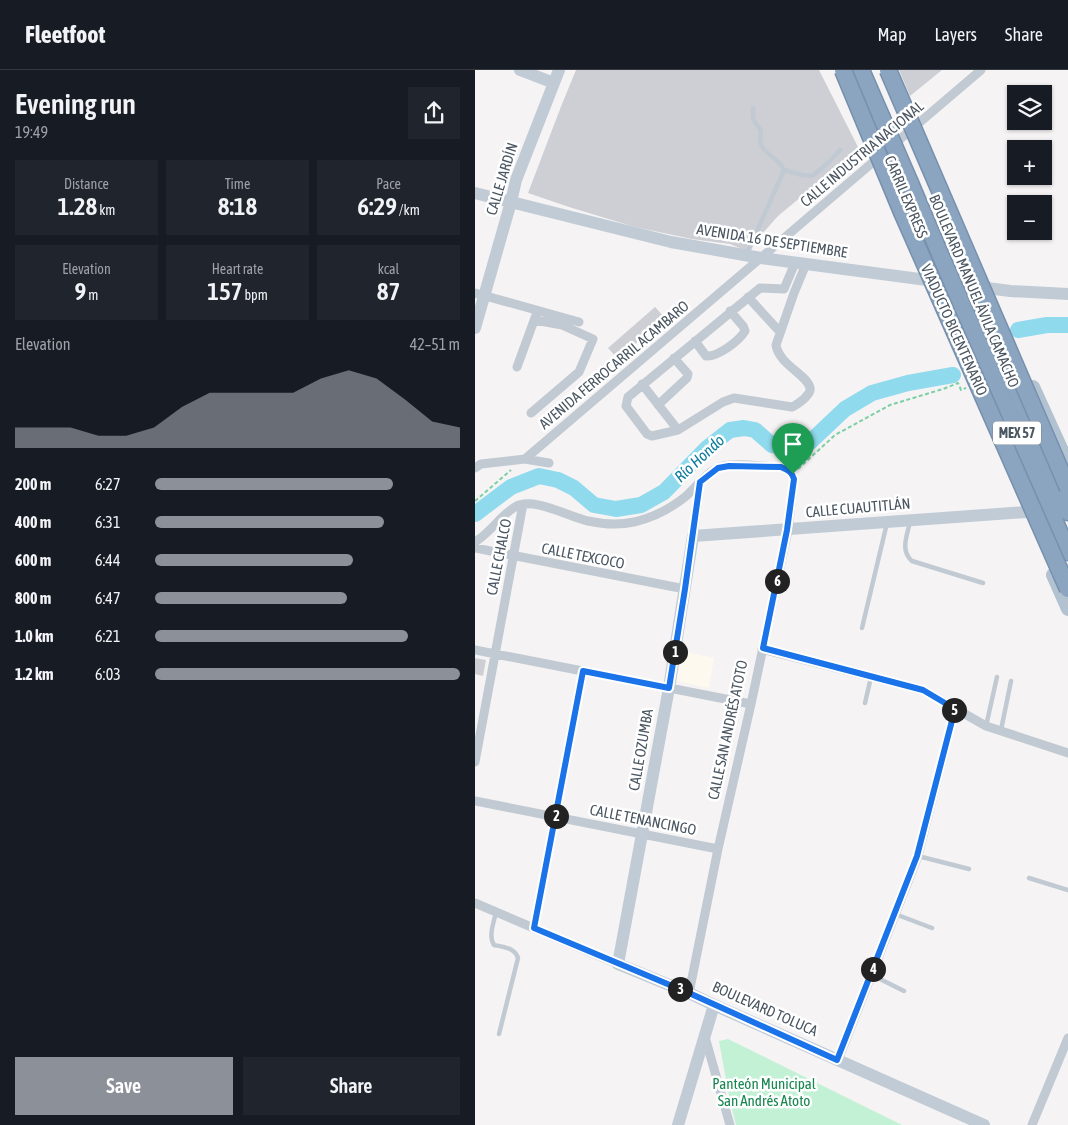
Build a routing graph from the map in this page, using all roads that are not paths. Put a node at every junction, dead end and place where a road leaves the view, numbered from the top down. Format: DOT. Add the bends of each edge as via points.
graph roads {
  1 [pos="520,70"];
  2 [pos="559,70"];
  3 [pos="836,70"];
  4 [pos="843,70"];
  5 [pos="851,70"];
  6 [pos="861,70"];
  7 [pos="880,70"];
  8 [pos="888,70"];
  9 [pos="895,70"];
  10 [pos="981,70"];
  11 [pos="554,83"];
  12 [pos="907,99"];
  13 [pos="753,108"];
  14 [pos="863,132"];
  15 [pos="841,150"];
  16 [pos="933,159"];
  17 [pos="784,170"];
  18 [pos="888,191"];
  19 [pos="475,193"];
  20 [pos="511,202"];
  21 [pos="974,253"];
  22 [pos="746,256"];
  23 [pos="761,258"];
  24 [pos="801,263"];
  25 [pos="919,264"];
  26 [pos="784,289"];
  27 [pos="793,293"];
  28 [pos="480,294"];
  29 [pos="1068,294"];
  30 [pos="749,297"];
  31 [pos="988,305"];
  32 [pos="538,310"];
  33 [pos="730,311"];
  34 [pos="535,320"];
  35 [pos="944,320"];
  36 [pos="579,322"];
  37 [pos="475,328"];
  38 [pos="780,332"];
  39 [pos="695,341"];
  40 [pos="674,358"];
  41 [pos="517,367"];
  42 [pos="642,384"];
  43 [pos="970,392"];
  44 [pos="659,405"];
  45 [pos="531,413"];
  46 [pos="678,430"];
  47 [pos="1020,440"];
  48 [pos="525,459"];
  49 [pos="1067,462"];
  50 [pos="477,463"];
  51 [pos="549,463"];
  52 [pos="700,482"];
  53 [pos="1068,488"];
  54 [pos="523,504"];
  55 [pos="1026,512"];
  56 [pos="1068,512"];
  57 [pos="910,520"];
  58 [pos="887,522"];
  59 [pos="787,530"];
  60 [pos="693,536"];
  61 [pos="475,542"];
  62 [pos="475,548"];
  63 [pos="1068,552"];
  64 [pos="514,557"];
  65 [pos="1068,572"];
  66 [pos="983,583"];
  67 [pos="685,589"];
  68 [pos="1068,589"];
  69 [pos="1068,609"];
  70 [pos="862,628"];
  71 [pos="763,648"];
  72 [pos="475,650"];
  73 [pos="495,654"];
  74 [pos="583,671"];
  75 [pos="871,677"];
  76 [pos="997,677"];
  77 [pos="1011,680"];
  78 [pos="669,688"];
  79 [pos="865,703"];
  80 [pos="751,704"];
  81 [pos="955,709"];
  82 [pos="986,726"];
  83 [pos="1001,730"];
  84 [pos="1068,753"];
  85 [pos="475,762"];
  86 [pos="475,801"];
  87 [pos="556,816"];
  88 [pos="642,834"];
  89 [pos="718,849"];
  90 [pos="917,856"];
  91 [pos="969,869"];
  92 [pos="1029,878"];
  93 [pos="1068,890"];
  94 [pos="475,903"];
  95 [pos="496,912"];
  96 [pos="895,914"];
  97 [pos="534,928"];
  98 [pos="932,928"];
  99 [pos="618,964"];
  100 [pos="871,975"];
  101 [pos="904,991"];
  102 [pos="689,993"];
  103 [pos="714,1005"];
  104 [pos="499,1034"];
  105 [pos="705,1037"];
  106 [pos="1068,1038"];
  107 [pos="837,1060"];
  108 [pos="678,1125"];
  109 [pos="730,1125"];
  110 [pos="984,1125"];
  111 [pos="1032,1125"];
  1 -- 11 [label="street"];
  2 -- 11 [label="street, CALLE JARDÍN"];
  3 -- 14 [label="main road"];
  4 -- 68 [label="highway, VIADUCTO BICENTENARIO, bridge"];
  5 -- 65 [label="highway, CARRIL EXPRESS"];
  6 -- 47 [label="highway, BOULEVARD MANUEL ÁVILA CAMACHO / MEX 57, bridge"];
  7 -- 31 [label="highway, BOULEVARD MANUEL ÁVILA CAMACHO / MEX 57" via="955,246"];
  8 -- 53 [label="highway, bridge"];
  9 -- 12 [label="main road"];
  10 -- 23 [label="street, CALLE INDUSTRIA NACIONAL"];
  11 -- 20 [label="street, CALLE JARDÍN" via="516,180"];
  13 -- 17 [label="lane" via="753,118 761,131 761,147"];
  15 -- 17 [label="lane" via="812,176"];
  16 -- 21 [label="main road"];
  17 -- 22 [label="lane"];
  18 -- 25 [label="main road"];
  19 -- 20 [label="street, AVENIDA 16 DE SEPTIEMBRE"];
  20 -- 22 [label="street, AVENIDA 16 DE SEPTIEMBRE" via="671,242"];
  20 -- 28 [label="street, CALLE JARDÍN"];
  22 -- 23 [label="street, AVENIDA 16 DE SEPTIEMBRE"];
  23 -- 24 [label="street, AVENIDA 16 DE SEPTIEMBRE"];
  23 -- 48 [label="street, AVENIDA FERROCARRIL ACAMBARO"];
  24 -- 26 [label="street"];
  24 -- 27 [label="street"];
  24 -- 29 [label="street, AVENIDA 16 DE SEPTIEMBRE" via="1010,290"];
  26 -- 27 [label="street"];
  26 -- 30 [label="street" via="760,288"];
  27 -- 38 [label="street"];
  28 -- 32 [label="street"];
  28 -- 37 [label="street, CALLE JARDÍN"];
  30 -- 33 [label="street"];
  30 -- 38 [label="street"];
  31 -- 49 [label="main road"];
  31 -- 56 [label="highway, BOULEVARD MANUEL ÁVILA CAMACHO / MEX 57"];
  32 -- 34 [label="street"];
  32 -- 36 [label="street"];
  33 -- 39 [label="street"];
  33 -- 39 [label="street" via="743,326 742,336 711,356 706,356"];
  34 -- 41 [label="street"];
  34 -- 45 [label="street" via="562,325 593,340 579,372"];
  35 -- 43 [label="main road"];
  38 -- 46 [label="street" via="777,349 787,364 808,383 809,394 797,405 785,407 734,398"];
  39 -- 40 [label="street"];
  40 -- 42 [label="street"];
  40 -- 44 [label="street" via="688,374 687,378"];
  42 -- 44 [label="street"];
  42 -- 46 [label="street" via="628,397 626,406 647,434 652,436"];
  43 -- 47 [label="highway"];
  43 -- 55 [label="main road"];
  44 -- 46 [label="street"];
  47 -- 63 [label="highway, BOULEVARD MANUEL ÁVILA CAMACHO / MEX 57"];
  48 -- 50 [label="street"];
  48 -- 51 [label="street"];
  52 -- 54 [label="street" via="685,497 659,514 634,522 589,522 542,505"];
  52 -- 59 [label="street, CALLE SAN ANDRÉS ATOTO" via="718,468 729,466 781,467 788,470 794,479"];
  52 -- 60 [label="street, CALLE OZUMBA"];
  54 -- 61 [label="street" via="515,506"];
  54 -- 64 [label="street, CALLE CHALCO"];
  55 -- 57 [label="street, CALLE CUAUTITLÁN"];
  55 -- 69 [label="main road"];
  57 -- 58 [label="street, CALLE CUAUTITLÁN"];
  57 -- 66 [label="lane" via="904,551 907,557"];
  58 -- 59 [label="street, CALLE CUAUTITLÁN"];
  58 -- 70 [label="lane"];
  59 -- 60 [label="street, CALLE CUAUTITLÁN"];
  59 -- 71 [label="street, CALLE SAN ANDRÉS ATOTO"];
  60 -- 67 [label="street, CALLE OZUMBA"];
  62 -- 64 [label="street, CALLE TEXCOCO"];
  64 -- 67 [label="street, CALLE TEXCOCO"];
  64 -- 73 [label="street, CALLE CHALCO"];
  67 -- 78 [label="street, CALLE OZUMBA"];
  71 -- 75 [label="street"];
  71 -- 80 [label="street, CALLE SAN ANDRÉS ATOTO"];
  72 -- 73 [label="street"];
  73 -- 74 [label="street"];
  73 -- 85 [label="street, CALLE CHALCO"];
  74 -- 78 [label="street"];
  74 -- 87 [label="street"];
  75 -- 79 [label="lane"];
  75 -- 81 [label="street" via="923,690"];
  76 -- 82 [label="lane"];
  77 -- 83 [label="lane"];
  78 -- 80 [label="street"];
  78 -- 88 [label="street, CALLE OZUMBA"];
  80 -- 89 [label="street, CALLE SAN ANDRÉS ATOTO"];
  81 -- 82 [label="street"];
  81 -- 90 [label="street"];
  82 -- 83 [label="street"];
  83 -- 84 [label="street"];
  86 -- 87 [label="street, CALLE TENANCINGO"];
  87 -- 88 [label="street, CALLE TENANCINGO"];
  87 -- 97 [label="street"];
  88 -- 89 [label="street, CALLE TENANCINGO"];
  88 -- 99 [label="street, CALLE OZUMBA"];
  89 -- 102 [label="street, CALLE SAN ANDRÉS ATOTO"];
  90 -- 91 [label="lane"];
  90 -- 96 [label="street"];
  92 -- 93 [label="lane"];
  94 -- 95 [label="street, BOULEVARD TOLUCA"];
  95 -- 97 [label="street, BOULEVARD TOLUCA"];
  95 -- 104 [label="lane" via="491,941 494,945 511,949 519,958"];
  96 -- 98 [label="lane"];
  96 -- 100 [label="street"];
  97 -- 99 [label="street, BOULEVARD TOLUCA"];
  99 -- 102 [label="street, BOULEVARD TOLUCA"];
  100 -- 101 [label="lane"];
  100 -- 107 [label="street"];
  102 -- 103 [label="street, BOULEVARD TOLUCA"];
  103 -- 105 [label="street"];
  103 -- 107 [label="street, BOULEVARD TOLUCA"];
  105 -- 108 [label="street"];
  105 -- 109 [label="street"];
  106 -- 111 [label="street"];
  107 -- 110 [label="street, BOULEVARD TOLUCA"];
}
